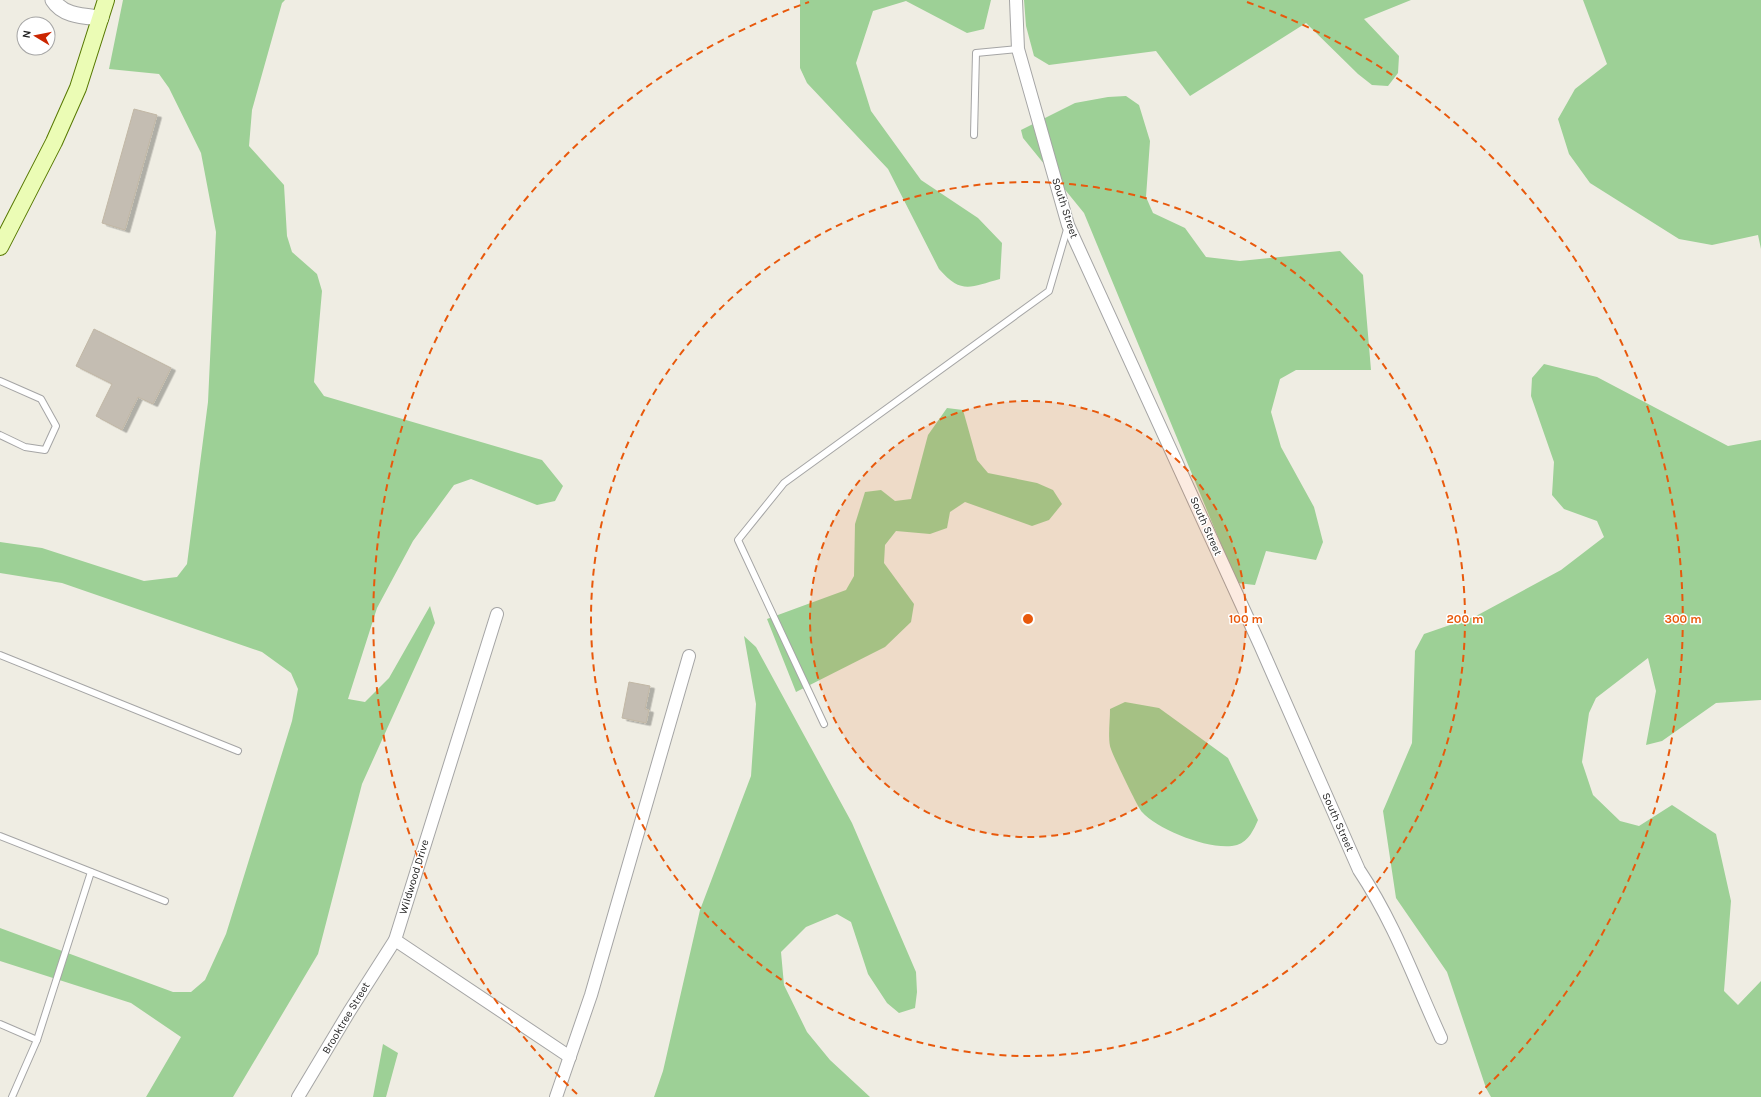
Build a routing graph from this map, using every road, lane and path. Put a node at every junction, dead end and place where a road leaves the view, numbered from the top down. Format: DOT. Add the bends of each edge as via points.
graph roads {
  1 [pos="53,0"];
  2 [pos="106,0"];
  3 [pos="1016,0"];
  4 [pos="100,18"];
  5 [pos="1018,49"];
  6 [pos="974,135"];
  7 [pos="1068,225"];
  8 [pos="0,247"];
  9 [pos="0,381"];
  10 [pos="0,435"];
  11 [pos="497,614"];
  12 [pos="0,655"];
  13 [pos="689,656"];
  14 [pos="824,724"];
  15 [pos="238,751"];
  16 [pos="0,836"];
  17 [pos="91,872"];
  18 [pos="166,901"];
  19 [pos="395,940"];
  20 [pos="0,1024"];
  21 [pos="1441,1038"];
  22 [pos="37,1040"];
  23 [pos="570,1057"];
  24 [pos="12,1097"];
  25 [pos="298,1097"];
  26 [pos="556,1097"];
  1 -- 4 [label="street" via="58,8 74,15"];
  2 -- 4 [label="main road"];
  3 -- 5 [label="street, South Street"];
  4 -- 8 [label="main road" via="78,88 54,142"];
  5 -- 6 [label="lane" via="976,53"];
  5 -- 7 [label="street, South Street"];
  7 -- 14 [label="lane" via="1049,291 784,483 738,540"];
  7 -- 21 [label="street, South Street" via="1359,870 1379,900 1402,946"];
  9 -- 10 [label="lane" via="40,399 56,426 45,450 25,447"];
  11 -- 19 [label="street, Wildwood Drive"];
  12 -- 15 [label="lane"];
  13 -- 23 [label="street" via="591,995"];
  16 -- 17 [label="lane"];
  17 -- 18 [label="lane"];
  17 -- 22 [label="lane"];
  19 -- 23 [label="street"];
  19 -- 25 [label="street, Brooktree Street"];
  20 -- 22 [label="lane"];
  22 -- 24 [label="lane"];
  23 -- 26 [label="street"];
}
